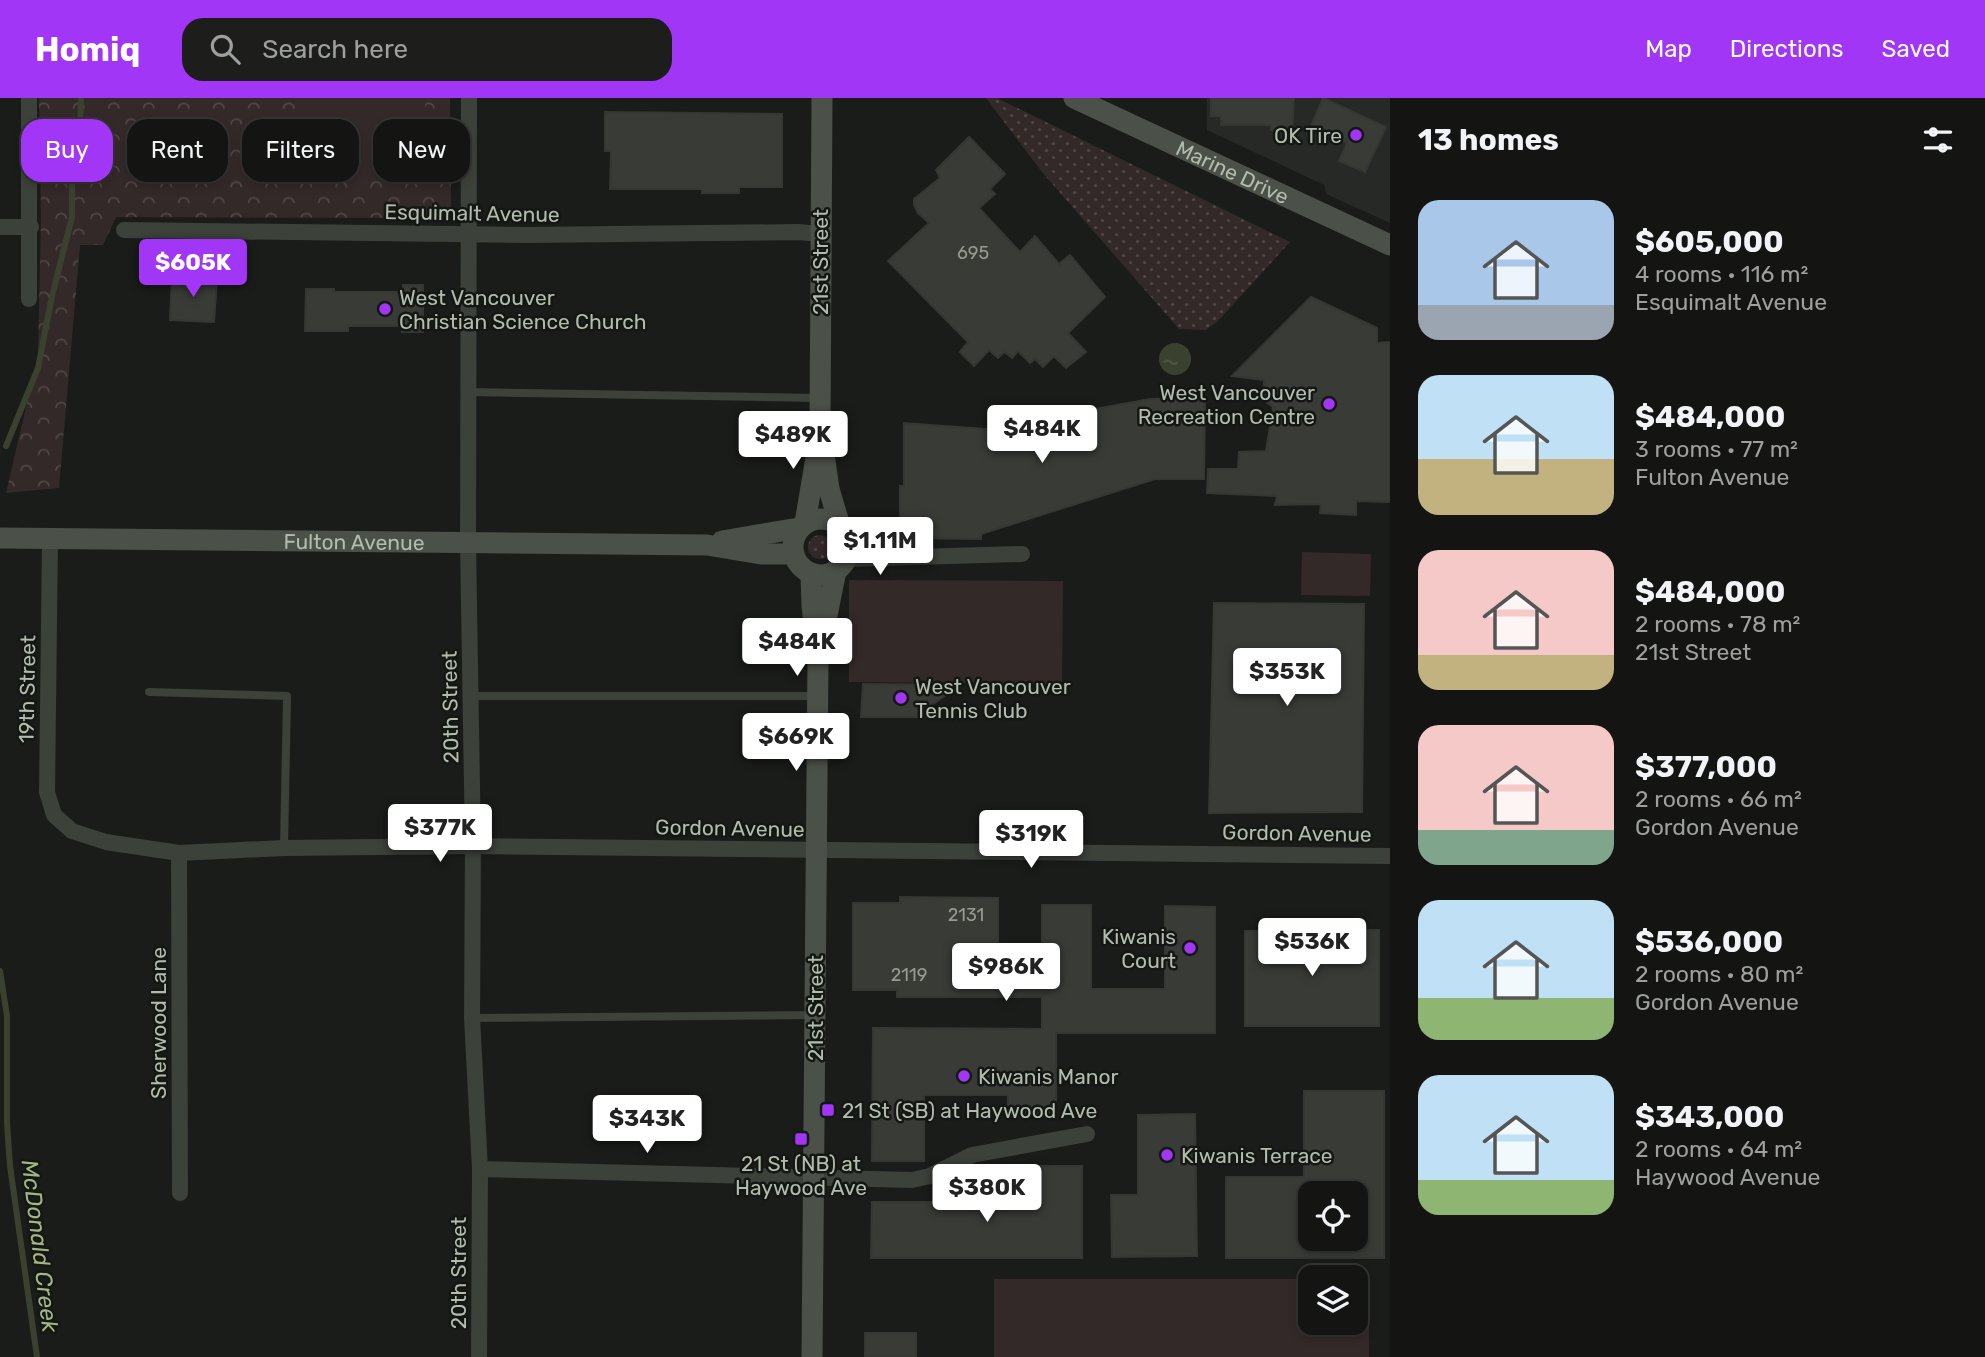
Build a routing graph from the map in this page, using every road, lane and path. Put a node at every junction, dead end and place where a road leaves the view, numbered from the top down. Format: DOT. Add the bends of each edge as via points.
graph roads {
  1 [pos="29,98"];
  2 [pos="469,98"];
  3 [pos="822,98"];
  4 [pos="1074,98"];
  5 [pos="0,227"];
  6 [pos="31,228"];
  7 [pos="124,230"];
  8 [pos="469,234"];
  9 [pos="820,234"];
  10 [pos="1390,246"];
  11 [pos="29,299"];
  12 [pos="469,392"];
  13 [pos="820,398"];
  14 [pos="820,426"];
  15 [pos="802,526"];
  16 [pos="0,538"];
  17 [pos="50,539"];
  18 [pos="468,542"];
  19 [pos="706,544"];
  20 [pos="843,549"];
  21 [pos="793,554"];
  22 [pos="1021,554"];
  23 [pos="811,574"];
  24 [pos="818,659"];
  25 [pos="149,692"];
  26 [pos="470,696"];
  27 [pos="818,696"];
  28 [pos="72,831"];
  29 [pos="472,846"];
  30 [pos="284,848"];
  31 [pos="816,850"];
  32 [pos="179,853"];
  33 [pos="1390,856"];
  34 [pos="816,1015"];
  35 [pos="471,1018"];
  36 [pos="1087,1134"];
  37 [pos="480,1169"];
  38 [pos="813,1177"];
  39 [pos="180,1193"];
  40 [pos="479,1357"];
  41 [pos="812,1357"];
  1 -- 6 [label="street"];
  2 -- 8 [label="street, 20th Street"];
  3 -- 9 [label="main road, 21st Street"];
  4 -- 10 [label="main road, Marine Drive"];
  5 -- 6 [label="street"];
  6 -- 11 [label="street"];
  7 -- 8 [label="street, Esquimalt Avenue"];
  8 -- 9 [label="street, Esquimalt Avenue"];
  8 -- 12 [label="street, 20th Street"];
  9 -- 13 [label="main road, 21st Street"];
  12 -- 13 [label="lane"];
  12 -- 18 [label="street, 20th Street"];
  13 -- 14 [label="main road, 21st Street"];
  14 -- 15 [label="main road, 21st Street"];
  14 -- 20 [label="main road, 21st Street"];
  15 -- 19 [label="main road, Fulton Avenue"];
  15 -- 20 [label="main road" via="823,518"];
  15 -- 21 [label="main road" via="792,545"];
  16 -- 17 [label="main road, Fulton Avenue"];
  17 -- 18 [label="main road, Fulton Avenue"];
  17 -- 28 [label="street, 19th Street" via="47,792 54,815"];
  18 -- 19 [label="main road, Fulton Avenue"];
  18 -- 26 [label="street, 20th Street"];
  19 -- 21 [label="main road, Fulton Avenue" via="761,554"];
  20 -- 22 [label="street" via="911,555"];
  20 -- 23 [label="main road" via="820,575"];
  20 -- 24 [label="main road, 21st Street"];
  21 -- 23 [label="main road"];
  23 -- 24 [label="main road, 21st Street"];
  24 -- 27 [label="main road, 21st Street"];
  25 -- 30 [label="lane" via="287,696"];
  26 -- 27 [label="lane"];
  26 -- 29 [label="street, 20th Street"];
  27 -- 31 [label="main road, 21st Street"];
  28 -- 32 [label="street, Gordon Avenue" via="106,842"];
  29 -- 30 [label="street, Gordon Avenue"];
  29 -- 31 [label="street, Gordon Avenue"];
  29 -- 35 [label="street, 20th Street"];
  30 -- 32 [label="street, Gordon Avenue"];
  31 -- 33 [label="street, Gordon Avenue"];
  31 -- 34 [label="main road, 21st Street"];
  32 -- 39 [label="street, Sherwood Lane"];
  34 -- 35 [label="lane"];
  34 -- 38 [label="main road, 21st Street"];
  35 -- 37 [label="street, 20th Street"];
  36 -- 38 [label="street" via="972,1154 912,1180"];
  37 -- 38 [label="street"];
  37 -- 40 [label="street, 20th Street"];
  38 -- 41 [label="main road, 21st Street"];
}
